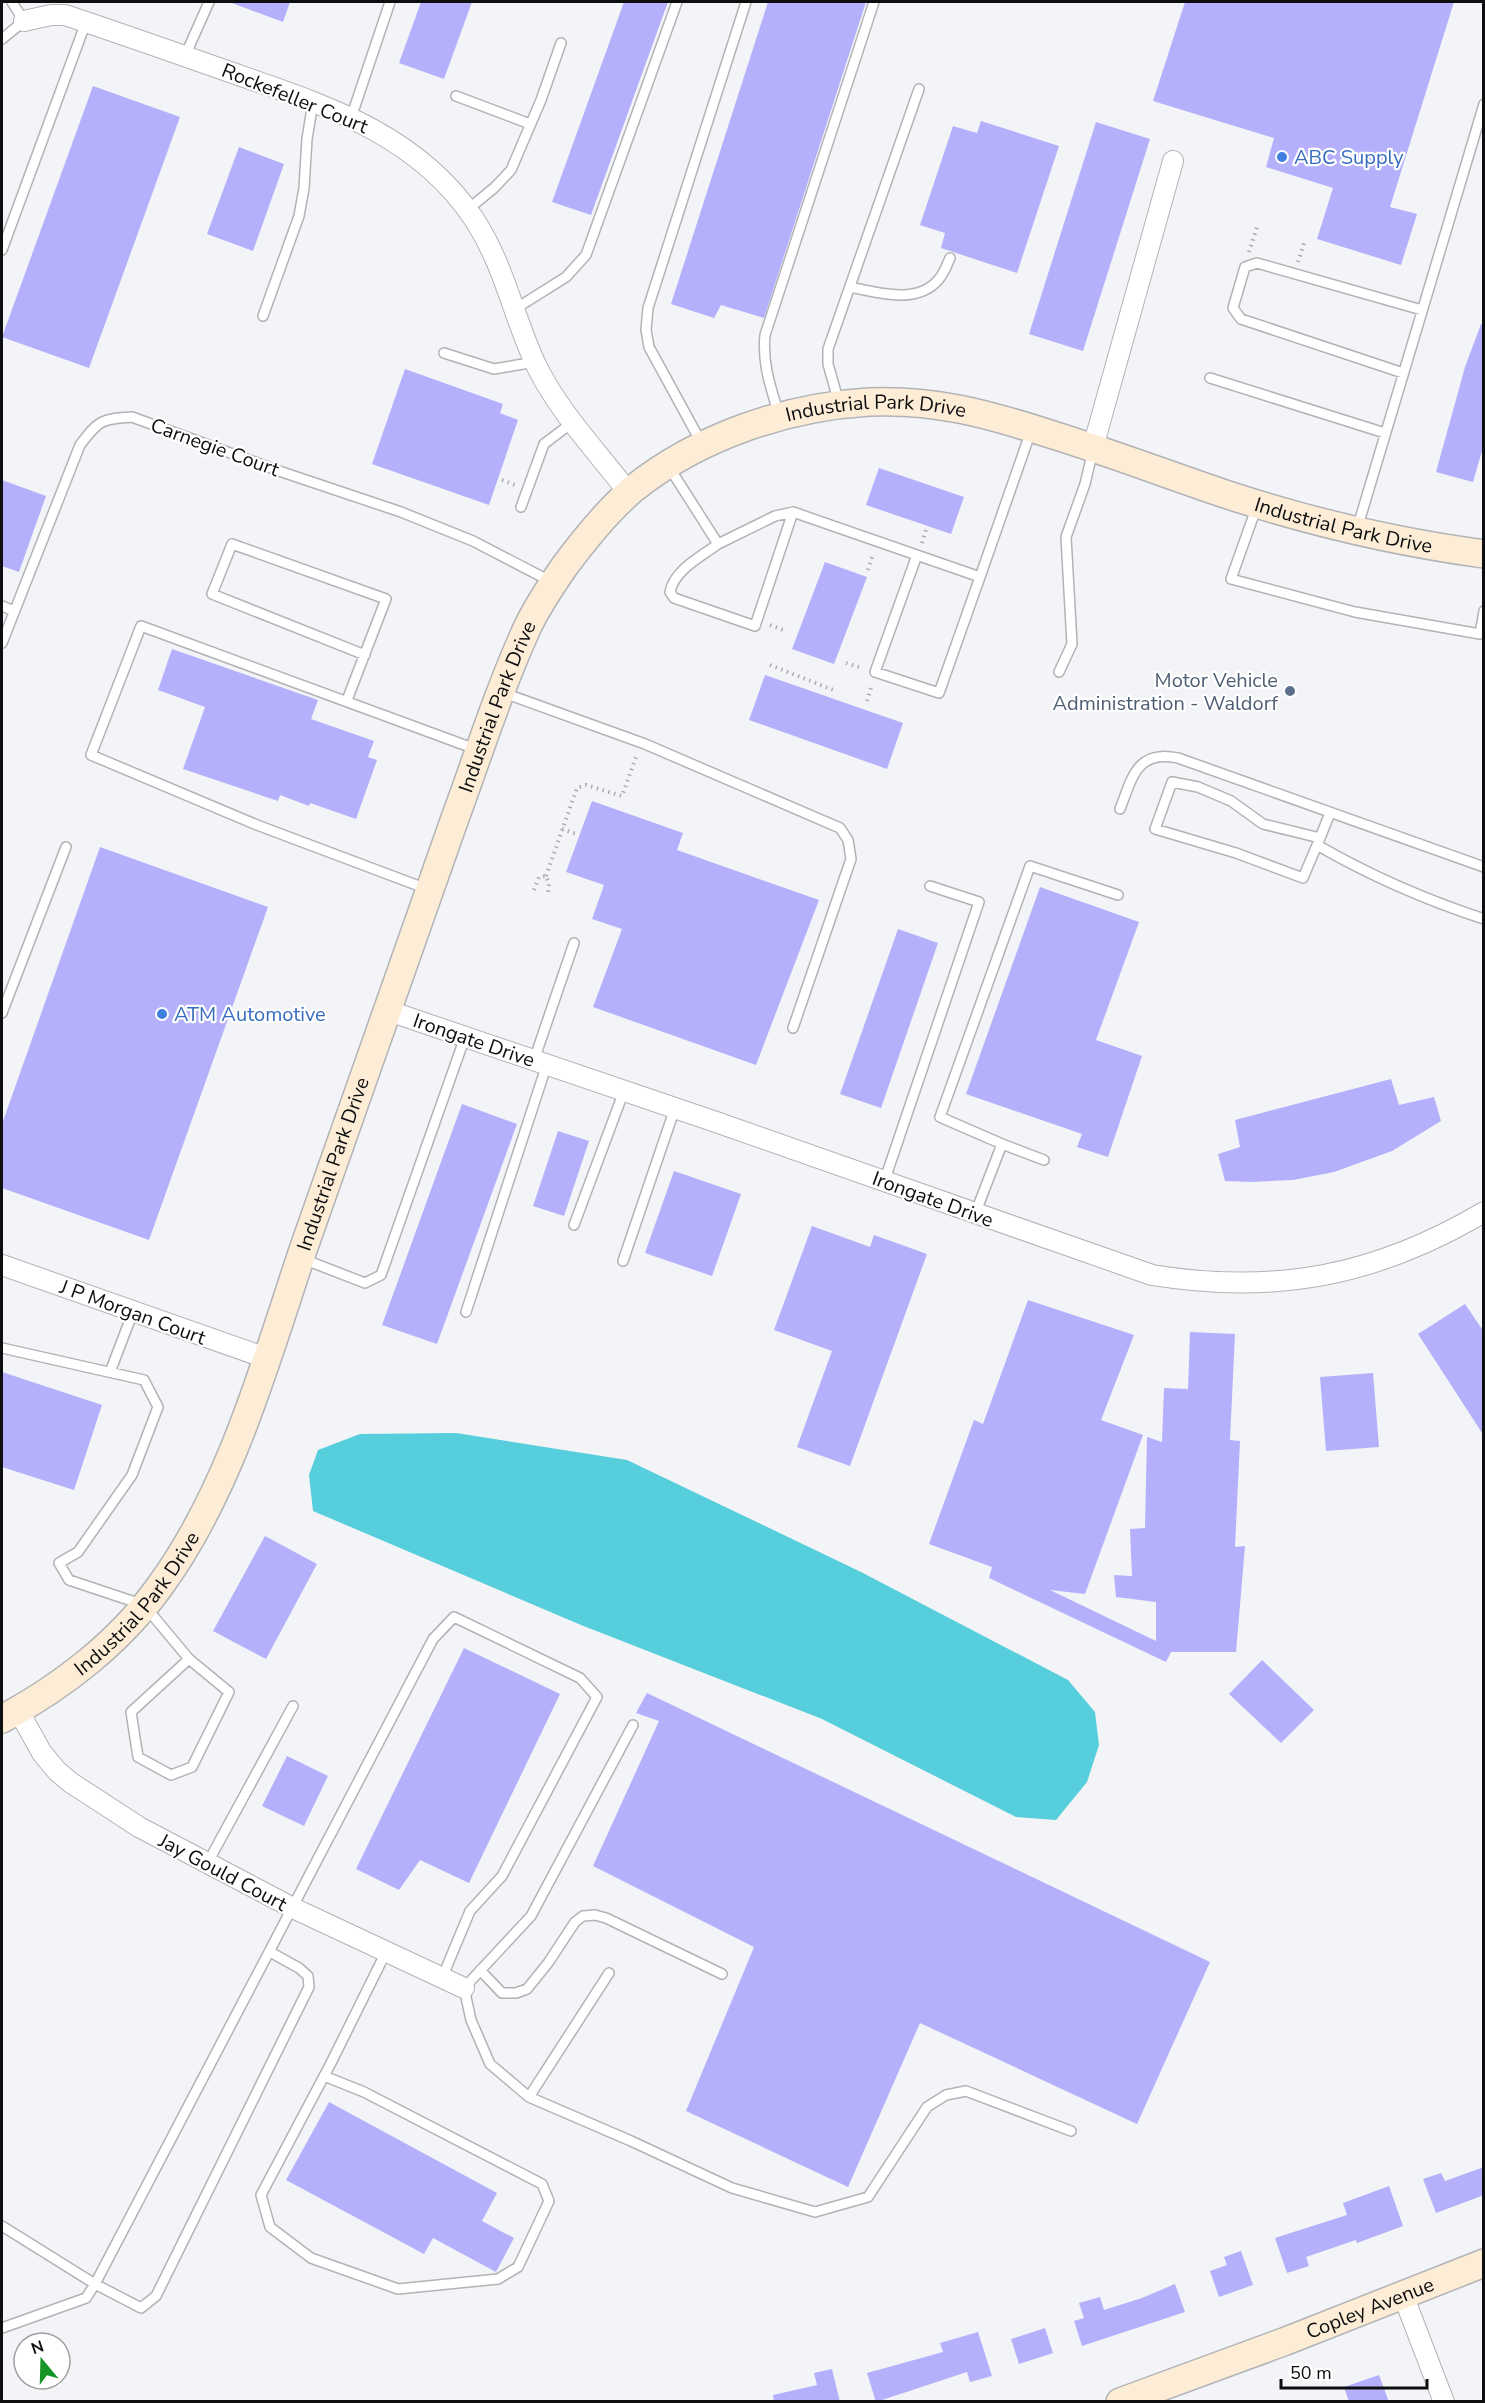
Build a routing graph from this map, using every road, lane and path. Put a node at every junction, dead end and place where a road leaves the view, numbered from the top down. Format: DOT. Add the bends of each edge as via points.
graph roads {
  1 [pos="12,2"];
  2 [pos="209,2"];
  3 [pos="390,2"];
  4 [pos="676,2"];
  5 [pos="746,2"];
  6 [pos="874,2"];
  7 [pos="24,21"];
  8 [pos="86,22"];
  9 [pos="2,39"];
  10 [pos="561,43"];
  11 [pos="185,56"];
  12 [pos="919,89"];
  13 [pos="456,96"];
  14 [pos="313,102"];
  15 [pos="1484,104"];
  16 [pos="351,118"];
  17 [pos="530,124"];
  18 [pos="1173,162"];
  19 [pos="467,210"];
  20 [pos="1257,227"];
  21 [pos="1304,243"];
  22 [pos="2,250"];
  23 [pos="951,258"];
  24 [pos="1245,267"];
  25 [pos="1294,274"];
  26 [pos="850,287"];
  27 [pos="515,309"];
  28 [pos="1422,310"];
  29 [pos="263,316"];
  30 [pos="444,353"];
  31 [pos="535,362"];
  32 [pos="1403,373"];
  33 [pos="1210,378"];
  34 [pos="840,405"];
  35 [pos="779,417"];
  36 [pos="573,422"];
  37 [pos="1032,428"];
  38 [pos="1385,433"];
  39 [pos="703,446"];
  40 [pos="1093,447"];
  41 [pos="668,465"];
  42 [pos="629,493"];
  43 [pos="1258,504"];
  44 [pos="521,507"];
  45 [pos="793,512"];
  46 [pos="927,526"];
  47 [pos="1356,531"];
  48 [pos="921,543"];
  49 [pos="718,544"];
  50 [pos="1484,554"];
  51 [pos="917,555"];
  52 [pos="980,577"];
  53 [pos="554,582"];
  54 [pos="2,606"];
  55 [pos="14,611"];
  56 [pos="1484,612"];
  57 [pos="2,643"];
  58 [pos="365,655"];
  59 [pos="770,665"];
  60 [pos="1059,672"];
  61 [pos="836,691"];
  62 [pos="501,692"];
  63 [pos="347,700"];
  64 [pos="480,751"];
  65 [pos="636,757"];
  66 [pos="1120,809"];
  67 [pos="1330,813"];
  68 [pos="562,829"];
  69 [pos="579,835"];
  70 [pos="1318,842"];
  71 [pos="66,847"];
  72 [pos="1484,867"];
  73 [pos="546,876"];
  74 [pos="930,885"];
  75 [pos="429,890"];
  76 [pos="534,890"];
  77 [pos="548,894"];
  78 [pos="1118,895"];
  79 [pos="1484,919"];
  80 [pos="574,943"];
  81 [pos="386,1010"];
  82 [pos="2,1013"];
  83 [pos="793,1028"];
  84 [pos="465,1037"];
  85 [pos="541,1062"];
  86 [pos="624,1091"];
  87 [pos="675,1108"];
  88 [pos="1002,1144"];
  89 [pos="1044,1160"];
  90 [pos="884,1182"];
  91 [pos="1484,1212"];
  92 [pos="975,1214"];
  93 [pos="574,1225"];
  94 [pos="300,1258"];
  95 [pos="623,1261"];
  96 [pos="2,1265"];
  97 [pos="466,1311"];
  98 [pos="133,1312"];
  99 [pos="2,1348"];
  100 [pos="266,1358"];
  101 [pos="110,1372"];
  102 [pos="144,1605"];
  103 [pos="189,1659"];
  104 [pos="293,1706"];
  105 [pos="10,1714"];
  106 [pos="633,1725"];
  107 [pos="207,1864"];
  108 [pos="293,1908"];
  109 [pos="270,1952"];
  110 [pos="386,1952"];
  111 [pos="480,1970"];
  112 [pos="609,1973"];
  113 [pos="722,1974"];
  114 [pos="442,1978"];
  115 [pos="464,1988"];
  116 [pos="324,2076"];
  117 [pos="529,2097"];
  118 [pos="1071,2132"];
  119 [pos="2,2226"];
  120 [pos="1484,2263"];
  121 [pos="95,2284"];
  122 [pos="1404,2295"];
  123 [pos="2,2328"];
  124 [pos="1120,2402"];
  125 [pos="1444,2402"];
  1 -- 7 [label="lane"];
  2 -- 11 [label="lane"];
  3 -- 16 [label="lane"];
  4 -- 27 [label="lane" via="586,255 566,277"];
  5 -- 39 [label="lane" via="648,308 649,347"];
  6 -- 35 [label="lane" via="765,336 766,372"];
  7 -- 8 [label="street, Rockefeller Court" via="64,15"];
  7 -- 9 [label="lane"];
  8 -- 11 [label="street, Rockefeller Court"];
  8 -- 22 [label="lane"];
  10 -- 17 [label="lane"];
  11 -- 14 [label="street, Rockefeller Court"];
  12 -- 26 [label="lane"];
  13 -- 17 [label="lane"];
  14 -- 16 [label="street, Rockefeller Court"];
  14 -- 29 [label="lane" via="299,216"];
  15 -- 28 [label="lane"];
  16 -- 19 [label="street, Rockefeller Court" via="429,166"];
  17 -- 19 [label="lane" via="511,170"];
  18 -- 40 [label="street"];
  19 -- 27 [label="street, Rockefeller Court" via="500,266"];
  20 -- 24 [label="path"];
  21 -- 25 [label="path"];
  23 -- 26 [label="lane" via="940,278 920,293 897,295"];
  24 -- 25 [label="lane" via="1257,263"];
  24 -- 32 [label="lane" via="1233,308 1241,319"];
  25 -- 28 [label="lane"];
  26 -- 34 [label="lane" via="828,349 831,378"];
  27 -- 31 [label="street, Rockefeller Court"];
  28 -- 32 [label="lane"];
  30 -- 31 [label="lane" via="494,369"];
  31 -- 36 [label="street, Rockefeller Court"];
  32 -- 38 [label="lane"];
  33 -- 38 [label="lane"];
  34 -- 35 [label="street, Industrial Park Drive"];
  34 -- 37 [label="street, Industrial Park Drive" via="937,404"];
  35 -- 39 [label="street, Industrial Park Drive"];
  36 -- 42 [label="street, Rockefeller Court"];
  36 -- 44 [label="lane" via="544,444"];
  37 -- 40 [label="street, Industrial Park Drive"];
  37 -- 52 [label="lane"];
  38 -- 47 [label="lane"];
  39 -- 41 [label="street, Industrial Park Drive"];
  40 -- 43 [label="street, Industrial Park Drive"];
  40 -- 60 [label="lane" via="1066,537 1072,644"];
  41 -- 42 [label="street, Industrial Park Drive"];
  41 -- 49 [label="lane"];
  42 -- 53 [label="street, Industrial Park Drive" via="575,552"];
  43 -- 47 [label="street, Industrial Park Drive"];
  43 -- 56 [label="lane" via="1232,579 1355,612 1480,634"];
  45 -- 49 [label="lane"];
  45 -- 49 [label="lane" via="755,626 674,598 670,592 671,585 687,567"];
  45 -- 51 [label="lane"];
  46 -- 48 [label="path"];
  47 -- 50 [label="street, Industrial Park Drive"];
  51 -- 52 [label="lane"];
  51 -- 52 [label="lane" via="875,672 939,693"];
  53 -- 55 [label="lane, Carnegie Court" via="411,516 132,417 110,418 95,424 80,445"];
  53 -- 62 [label="street, Industrial Park Drive" via="530,622"];
  54 -- 55 [label="lane"];
  55 -- 57 [label="lane, Carnegie Court"];
  58 -- 58 [label="lane" via="212,594 232,544 386,599"];
  58 -- 63 [label="lane"];
  59 -- 61 [label="path"];
  62 -- 64 [label="street, Industrial Park Drive"];
  62 -- 83 [label="lane" via="645,744 840,828 848,840 851,859"];
  63 -- 64 [label="lane"];
  63 -- 75 [label="lane" via="141,626 91,755 257,825"];
  64 -- 75 [label="street, Industrial Park Drive"];
  65 -- 68 [label="path" via="622,796 586,785 577,788"];
  66 -- 67 [label="lane" via="1133,774 1143,762 1164,755"];
  67 -- 70 [label="lane"];
  67 -- 72 [label="lane"];
  68 -- 69 [label="path"];
  68 -- 73 [label="path"];
  70 -- 70 [label="lane" via="1263,824 1231,801 1198,787 1172,782 1155,830 1303,878"];
  70 -- 79 [label="lane" via="1350,864"];
  71 -- 82 [label="lane"];
  73 -- 76 [label="path" via="539,877"];
  73 -- 77 [label="path"];
  74 -- 90 [label="lane" via="979,902"];
  75 -- 81 [label="street, Industrial Park Drive"];
  78 -- 88 [label="lane" via="1030,866 940,1117"];
  80 -- 85 [label="lane"];
  81 -- 84 [label="street, Irongate Drive"];
  81 -- 94 [label="street, Industrial Park Drive"];
  84 -- 85 [label="street, Irongate Drive"];
  84 -- 94 [label="lane" via="381,1275 365,1283"];
  85 -- 86 [label="street, Irongate Drive"];
  85 -- 97 [label="lane"];
  86 -- 87 [label="street, Irongate Drive"];
  86 -- 93 [label="lane"];
  87 -- 90 [label="street, Irongate Drive"];
  87 -- 95 [label="lane"];
  88 -- 89 [label="lane"];
  88 -- 92 [label="lane"];
  90 -- 92 [label="street, Irongate Drive"];
  91 -- 92 [label="street, Irongate Drive" via="1434,1240 1369,1264 1281,1282 1219,1283 1152,1275"];
  94 -- 100 [label="street, Industrial Park Drive"];
  96 -- 98 [label="street, J P Morgan Court"];
  98 -- 100 [label="street, J P Morgan Court"];
  98 -- 101 [label="lane"];
  99 -- 101 [label="lane"];
  100 -- 102 [label="street, Industrial Park Drive" via="205,1512 183,1553"];
  101 -- 102 [label="lane" via="144,1380 158,1407 132,1475 88,1540 78,1552 59,1563 69,1580"];
  102 -- 103 [label="lane"];
  102 -- 105 [label="street, Industrial Park Drive" via="85,1665"];
  103 -- 103 [label="lane" via="131,1712 138,1756 171,1775 192,1767 229,1692"];
  104 -- 107 [label="lane"];
  105 -- 107 [label="street, Jay Gould Court" via="70,1782 139,1827"];
  106 -- 111 [label="lane" via="531,1916"];
  107 -- 108 [label="street, Jay Gould Court"];
  108 -- 109 [label="lane"];
  108 -- 110 [label="street, Jay Gould Court"];
  108 -- 114 [label="lane" via="432,1639 454,1617 580,1678 597,1697 502,1876 470,1911"];
  109 -- 121 [label="lane"];
  109 -- 121 [label="lane" via="308,1976 309,1987 156,2296 141,2308"];
  110 -- 114 [label="street, Jay Gould Court"];
  110 -- 116 [label="lane"];
  111 -- 113 [label="lane" via="502,1993 527,1989 575,1923 583,1916 595,1915"];
  111 -- 115 [label="lane"];
  112 -- 117 [label="lane"];
  114 -- 115 [label="street, Jay Gould Court"];
  115 -- 117 [label="lane" via="471,2020 490,2064"];
  116 -- 116 [label="lane" via="261,2194 270,2227 311,2258 398,2289 498,2279 518,2267 549,2201 542,2184 364,2092"];
  117 -- 118 [label="lane" via="732,2188 815,2212 868,2197 927,2107 946,2095 966,2091"];
  119 -- 121 [label="lane"];
  120 -- 122 [label="street, Copley Avenue"];
  121 -- 123 [label="lane" via="86,2298"];
  122 -- 124 [label="street, Copley Avenue"];
  122 -- 125 [label="street"];
}
